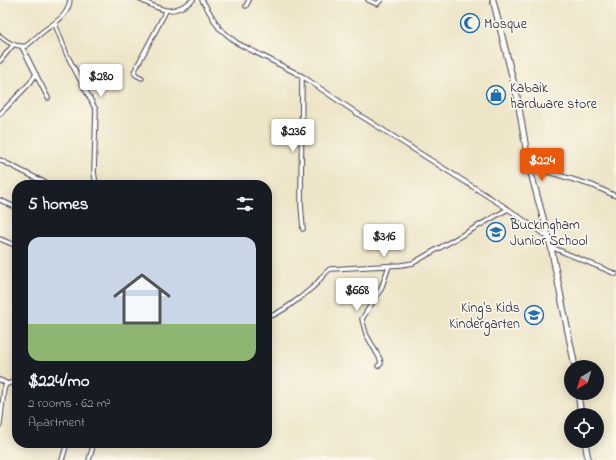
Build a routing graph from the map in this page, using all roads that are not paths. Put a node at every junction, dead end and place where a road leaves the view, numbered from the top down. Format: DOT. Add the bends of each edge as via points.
graph roads {
  1 [pos="70,0"];
  2 [pos="141,0"];
  3 [pos="193,0"];
  4 [pos="202,0"];
  5 [pos="249,0"];
  6 [pos="368,0"];
  7 [pos="381,0"];
  8 [pos="493,0"];
  9 [pos="246,6"];
  10 [pos="166,11"];
  11 [pos="56,24"];
  12 [pos="0,36"];
  13 [pos="14,44"];
  14 [pos="22,47"];
  15 [pos="0,61"];
  16 [pos="36,74"];
  17 [pos="302,76"];
  18 [pos="142,78"];
  19 [pos="48,98"];
  20 [pos="0,114"];
  21 [pos="0,160"];
  22 [pos="529,166"];
  23 [pos="40,180"];
  24 [pos="95,180"];
  25 [pos="616,196"];
  26 [pos="0,200"];
  27 [pos="12,206"];
  28 [pos="508,209"];
  29 [pos="303,229"];
  30 [pos="549,238"];
  31 [pos="0,239"];
  32 [pos="12,244"];
  33 [pos="551,248"];
  34 [pos="389,266"];
  35 [pos="616,274"];
  36 [pos="272,315"];
  37 [pos="574,360"];
  38 [pos="378,366"];
  39 [pos="0,380"];
  40 [pos="12,382"];
  41 [pos="6,384"];
  42 [pos="0,425"];
  43 [pos="66,448"];
  44 [pos="92,448"];
  45 [pos="586,448"];
  46 [pos="62,460"];
  47 [pos="89,460"];
  48 [pos="588,460"];
  1 -- 11 [label="street" via="67,11"];
  2 -- 10 [label="street"];
  3 -- 10 [label="street" via="179,8"];
  4 -- 17 [label="street" via="219,28 237,43"];
  5 -- 9 [label="street"];
  6 -- 7 [label="street" via="377,4"];
  8 -- 22 [label="street" via="517,96"];
  10 -- 18 [label="street" via="134,72"];
  11 -- 14 [label="street"];
  11 -- 24 [label="street" via="67,55 96,110"];
  12 -- 13 [label="street" via="8,43"];
  13 -- 14 [label="street"];
  13 -- 15 [label="street"];
  14 -- 16 [label="street"];
  16 -- 19 [label="street"];
  16 -- 20 [label="street"];
  17 -- 28 [label="street"];
  17 -- 29 [label="street" via="300,204"];
  21 -- 23 [label="street"];
  22 -- 25 [label="street" via="594,186"];
  22 -- 30 [label="street"];
  26 -- 27 [label="street"];
  28 -- 30 [label="street"];
  28 -- 34 [label="street" via="413,263"];
  30 -- 33 [label="street"];
  31 -- 32 [label="street"];
  33 -- 35 [label="street"];
  33 -- 37 [label="street"];
  34 -- 36 [label="street" via="330,268 314,287"];
  34 -- 38 [label="street" via="381,289 362,319 366,334 380,359 381,364"];
  39 -- 41 [label="street"];
  40 -- 41 [label="street"];
  41 -- 42 [label="street"];
  43 -- 46 [label="street"];
  44 -- 47 [label="street"];
  45 -- 48 [label="street"];
}
